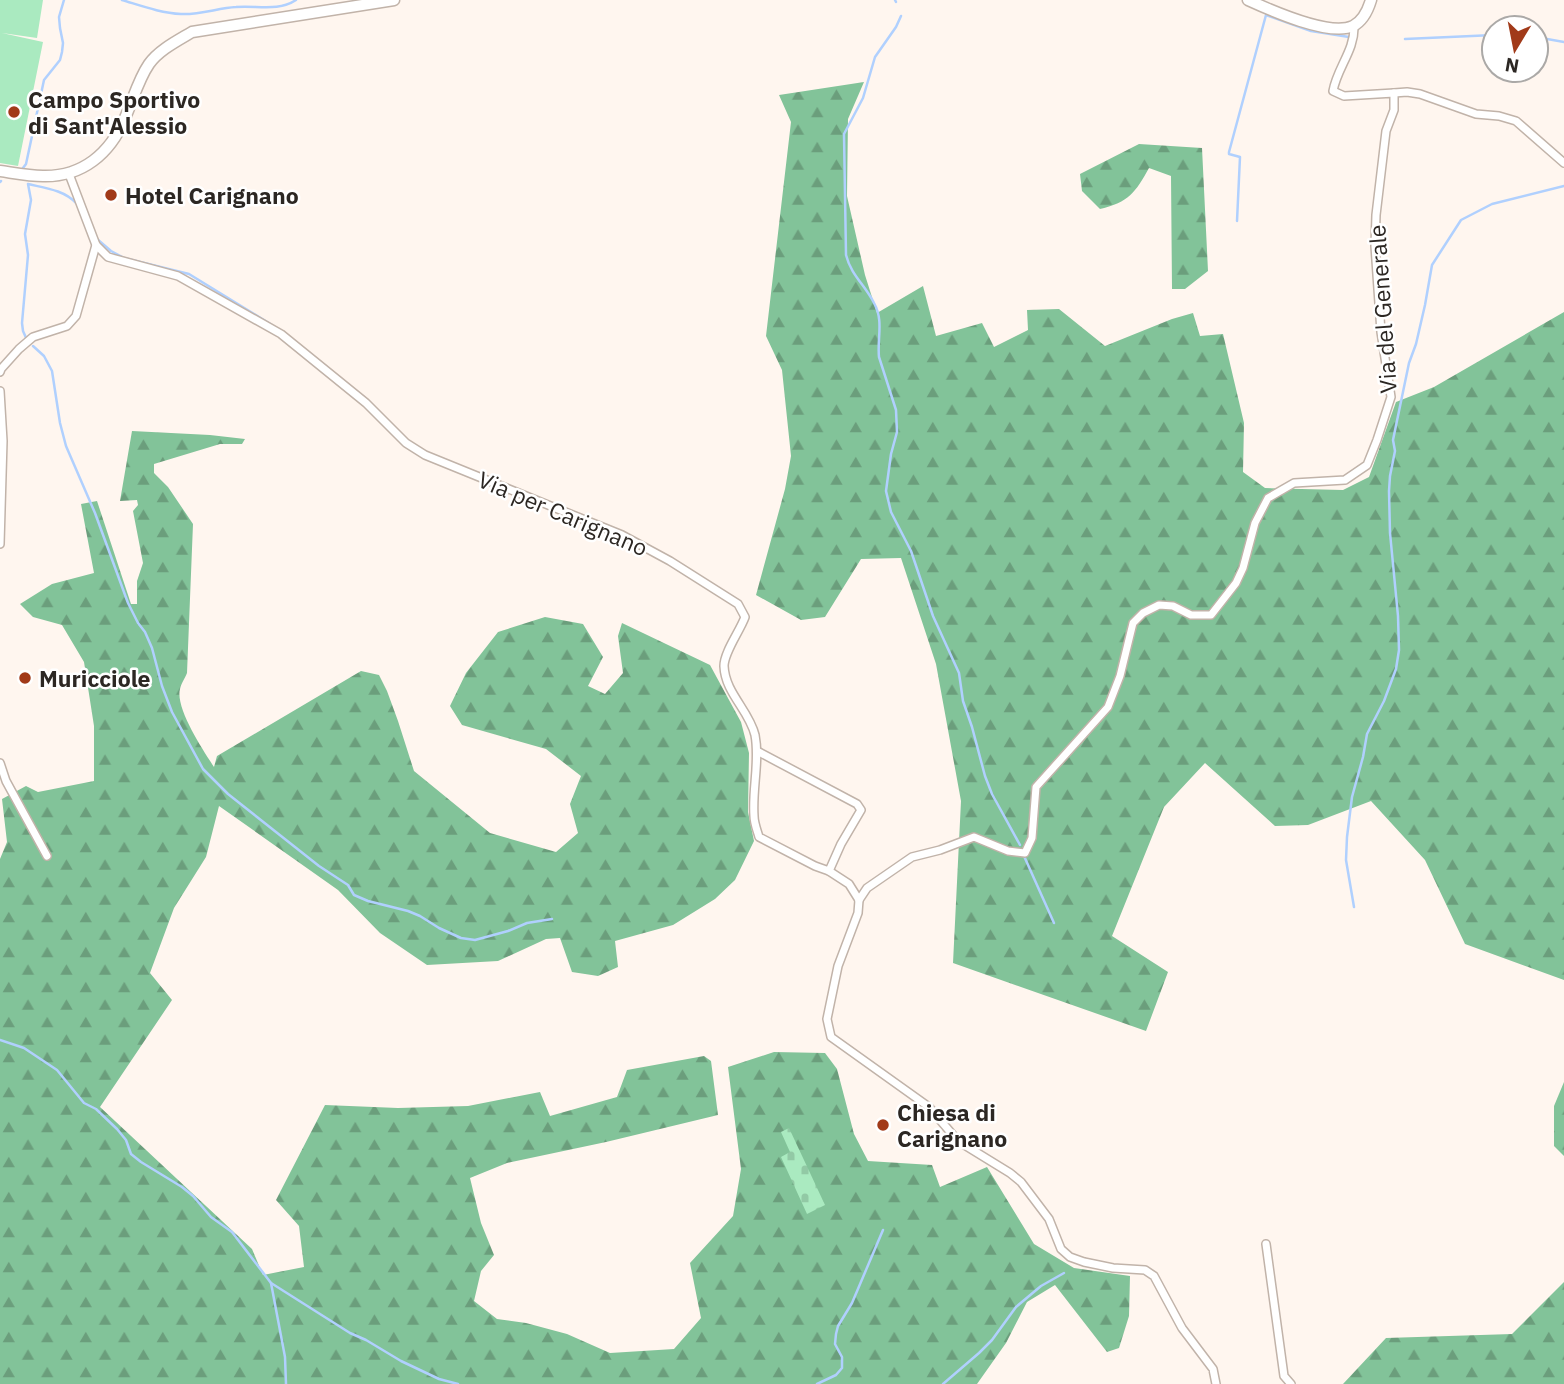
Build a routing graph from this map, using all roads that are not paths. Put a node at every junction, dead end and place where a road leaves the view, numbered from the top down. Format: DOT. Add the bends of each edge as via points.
graph roads {
  1 [pos="394,0"];
  2 [pos="1248,0"];
  3 [pos="1371,0"];
  4 [pos="1354,26"];
  5 [pos="1394,93"];
  6 [pos="1564,163"];
  7 [pos="0,171"];
  8 [pos="69,174"];
  9 [pos="96,245"];
  10 [pos="0,372"];
  11 [pos="0,391"];
  12 [pos="0,544"];
  13 [pos="757,751"];
  14 [pos="0,763"];
  15 [pos="47,856"];
  16 [pos="829,871"];
  17 [pos="859,900"];
  18 [pos="1266,1244"];
  19 [pos="1217,1383"];
  20 [pos="1292,1384"];
  1 -- 8 [label="street" via="192,32 150,62 108,147 93,162"];
  2 -- 4 [label="street" via="1302,21 1343,29"];
  3 -- 4 [label="street"];
  4 -- 5 [label="street" via="1351,48 1333,91 1344,96"];
  5 -- 6 [label="street" via="1420,94 1476,114 1516,121"];
  5 -- 17 [label="street, Via del Generale" via="1376,215 1381,332 1391,397 1367,465 1345,480 1294,483 1268,498 1236,583 1212,615 1191,615 1159,605 1133,623 1108,707 1036,787 1032,838 1025,853 974,837 912,857 867,888"];
  7 -- 8 [label="street"];
  8 -- 9 [label="street"];
  9 -- 10 [label="street" via="76,316 67,326 33,337"];
  9 -- 13 [label="street, Via per Carignano" via="108,257 178,276 281,334 425,455 622,534 738,604 746,617 724,668 733,694 749,718"];
  11 -- 12 [label="street"];
  13 -- 16 [label="street, Via per Carignano" via="754,817 759,836"];
  13 -- 16 [label="street" via="861,810"];
  14 -- 15 [label="street"];
  16 -- 17 [label="street, Via per Carignano" via="849,884"];
  17 -- 19 [label="street" via="832,992 827,1019 831,1037 929,1107 958,1141 1021,1182 1070,1257 1145,1270 1154,1276 1182,1328 1213,1369"];
  18 -- 20 [label="street" via="1284,1376"];
}
